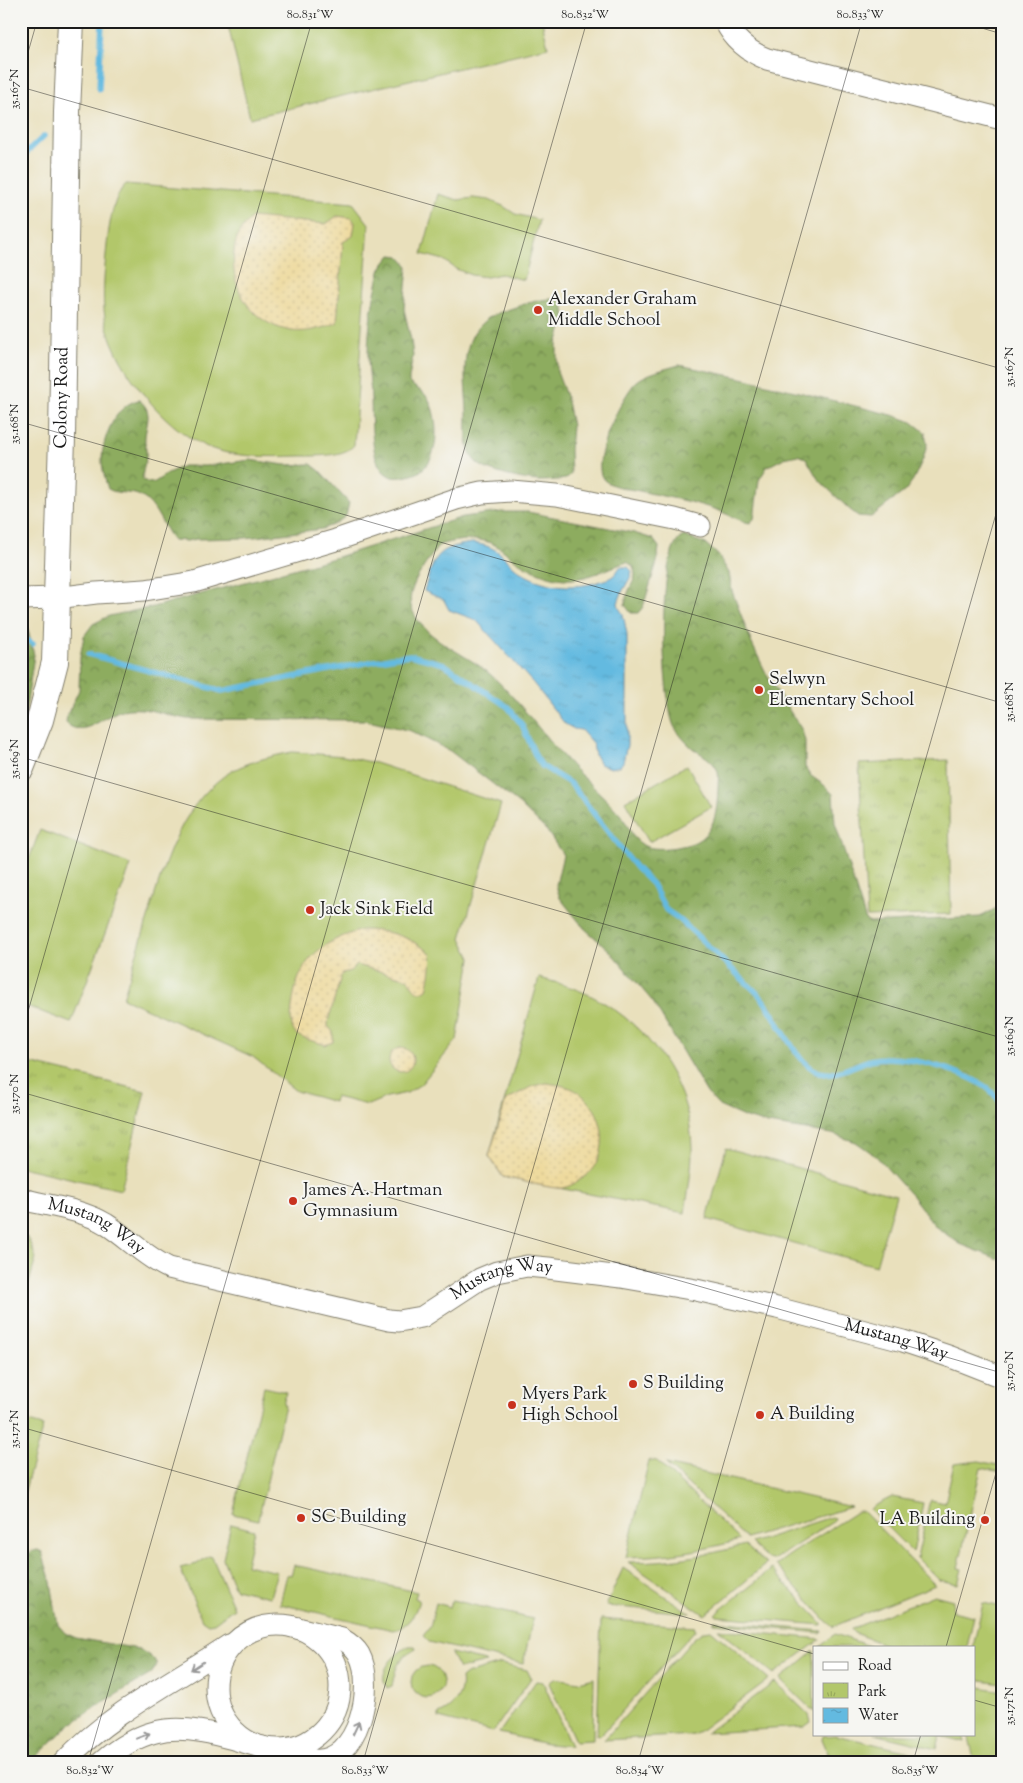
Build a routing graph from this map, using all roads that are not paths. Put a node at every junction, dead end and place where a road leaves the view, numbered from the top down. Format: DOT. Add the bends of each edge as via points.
graph roads {
  1 [pos="71,21"];
  2 [pos="725,21"];
  3 [pos="992,117"];
  4 [pos="700,526"];
  5 [pos="56,598"];
  6 [pos="21,599"];
  7 [pos="21,768"];
  8 [pos="21,1199"];
  9 [pos="1002,1377"];
  10 [pos="237,1639"];
  11 [pos="265,1748"];
  12 [pos="64,1762"];
  13 [pos="102,1762"];
  1 -- 5 [label="street, Colony Road"];
  2 -- 3 [label="street" via="742,44 767,60"];
  4 -- 5 [label="street" via="557,495 511,491 482,493 194,582"];
  5 -- 6 [label="street"];
  5 -- 7 [label="street, Colony Road" via="55,662 40,720"];
  8 -- 9 [label="street, Mustang Way" via="98,1220 169,1268 389,1320 422,1317 480,1279 527,1266 630,1278 777,1308 903,1341"];
  10 -- 11 [label="street" via="224,1654 217,1672 215,1692 220,1711 231,1728 246,1741"];
  11 -- 10 [label="street, one-way" via="314,1760 336,1755 350,1740 362,1714 364,1668 353,1646 342,1639 293,1627 274,1624 254,1629"];
  10 -- 12 [label="street, one-way" via="94,1733"];
  13 -- 11 [label="street, one-way" via="127,1743 170,1730 188,1730"];
}
